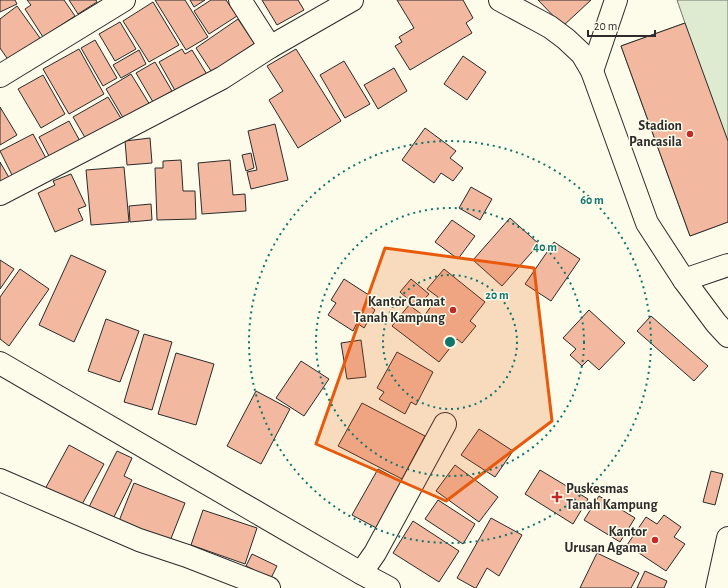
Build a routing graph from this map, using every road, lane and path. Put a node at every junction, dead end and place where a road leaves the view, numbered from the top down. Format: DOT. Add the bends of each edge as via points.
graph roads {
  1 [pos="240,0"];
  2 [pos="352,0"];
  3 [pos="500,0"];
  4 [pos="616,0"];
  5 [pos="112,3"];
  6 [pos="270,46"];
  7 [pos="592,71"];
  8 [pos="0,76"];
  9 [pos="0,194"];
  10 [pos="728,265"];
  11 [pos="684,280"];
  12 [pos="728,336"];
  13 [pos="0,363"];
  14 [pos="445,424"];
  15 [pos="0,480"];
  16 [pos="728,538"];
  17 [pos="361,573"];
  18 [pos="269,588"];
  19 [pos="389,588"];
  20 [pos="717,588"];
  1 -- 6 [label="main road"];
  2 -- 6 [label="main road"];
  3 -- 7 [label="main road" via="550,27 566,39 582,54"];
  4 -- 7 [label="main road"];
  5 -- 8 [label="main road"];
  6 -- 9 [label="main road" via="222,78"];
  7 -- 11 [label="main road" via="647,223"];
  10 -- 11 [label="main road"];
  11 -- 12 [label="main road"];
  13 -- 17 [label="main road"];
  14 -- 17 [label="main road"];
  15 -- 18 [label="main road" via="138,540"];
  16 -- 20 [label="main road"];
  17 -- 19 [label="main road"];
}
